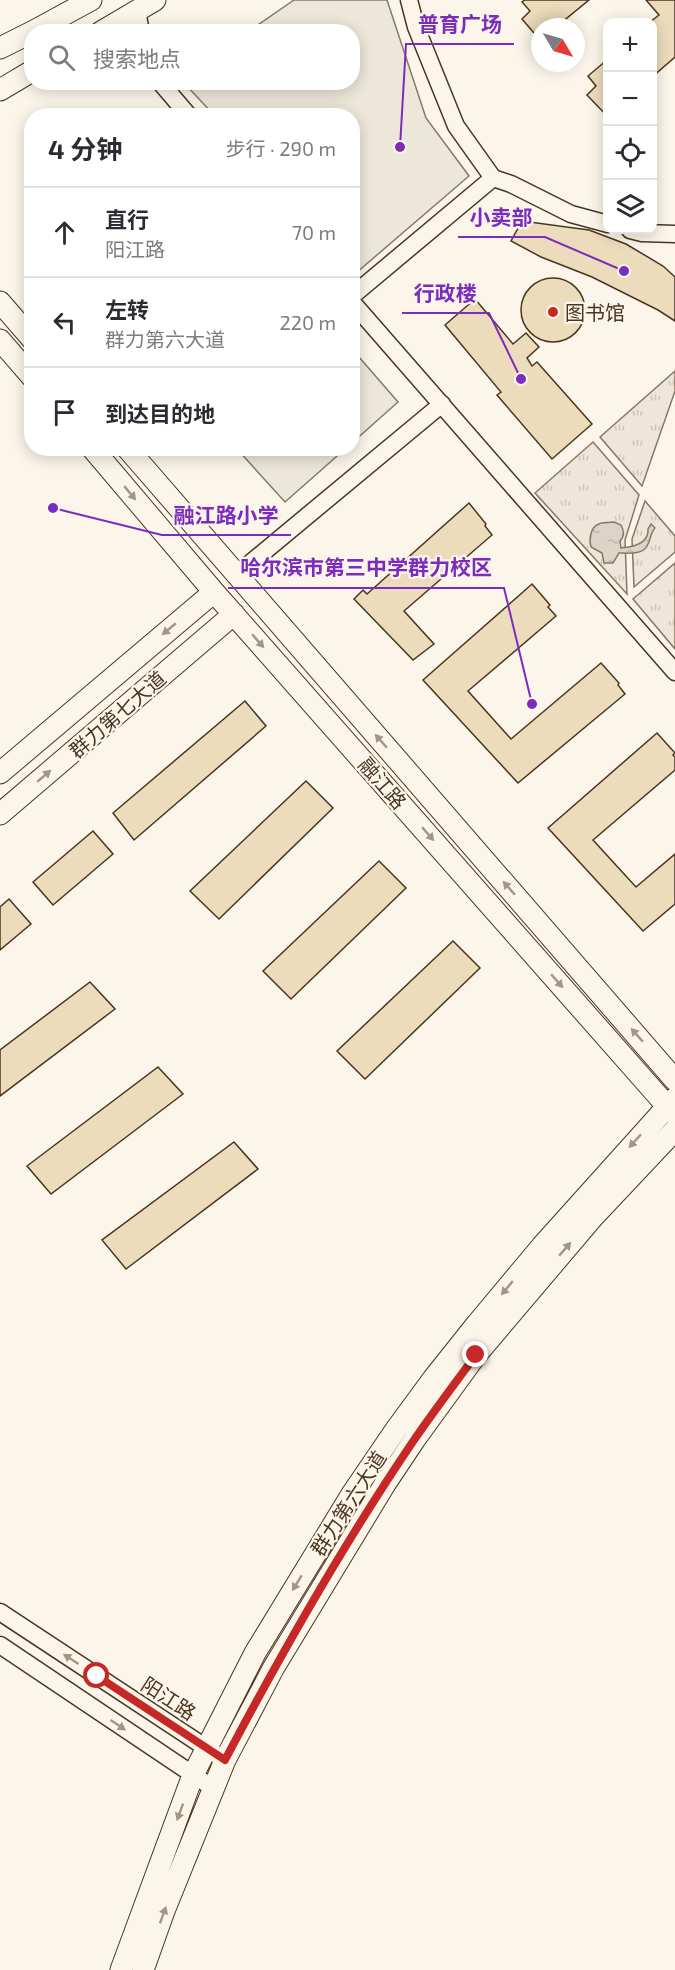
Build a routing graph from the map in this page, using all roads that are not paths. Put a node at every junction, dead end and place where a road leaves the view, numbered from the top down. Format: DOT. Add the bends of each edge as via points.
graph roads {
  1 [pos="91,0"];
  2 [pos="409,0"];
  3 [pos="146,5"];
  4 [pos="47,24"];
  5 [pos="114,24"];
  6 [pos="142,24"];
  7 [pos="24,36"];
  8 [pos="0,48"];
  9 [pos="24,76"];
  10 [pos="0,90"];
  11 [pos="167,90"];
  12 [pos="182,108"];
  13 [pos="493,178"];
  14 [pos="603,223"];
  15 [pos="657,233"];
  16 [pos="675,234"];
  17 [pos="360,289"];
  18 [pos="0,302"];
  19 [pos="360,311"];
  20 [pos="24,330"];
  21 [pos="0,340"];
  22 [pos="24,368"];
  23 [pos="442,404"];
  24 [pos="99,456"];
  25 [pos="134,456"];
  26 [pos="236,575"];
  27 [pos="214,592"];
  28 [pos="234,614"];
  29 [pos="675,672"];
  30 [pos="0,772"];
  31 [pos="0,814"];
  32 [pos="675,1080"];
  33 [pos="672,1106"];
  34 [pos="675,1130"];
  35 [pos="0,1612"];
  36 [pos="0,1645"];
  37 [pos="206,1748"];
  38 [pos="225,1760"];
  39 [pos="193,1775"];
  40 [pos="213,1788"];
  41 [pos="121,1970"];
  42 [pos="143,1970"];
  1 -- 4 [label="main road"];
  2 -- 13 [label="street" via="456,126"];
  3 -- 5 [label="main road"];
  3 -- 6 [label="street"];
  7 -- 8 [label="main road"];
  9 -- 10 [label="main road"];
  11 -- 12 [label="street"];
  13 -- 14 [label="street" via="572,214"];
  13 -- 17 [label="street"];
  15 -- 16 [label="street"];
  18 -- 20 [label="main road"];
  19 -- 23 [label="street"];
  21 -- 22 [label="main road"];
  23 -- 26 [label="street"];
  23 -- 29 [label="street"];
  24 -- 27 [label="main road, 融江路, one-way"];
  25 -- 26 [label="main road, 融江路"];
  32 -- 26 [label="main road, 融江路, one-way"];
  27 -- 28 [label="main road, 融江路"];
  27 -- 30 [label="main road, 群力第七大道, one-way"];
  31 -- 28 [label="main road, 群力第七大道, one-way"];
  28 -- 33 [label="main road, 融江路, one-way"];
  33 -- 37 [label="main road, 群力第六大道, one-way" via="542,1246 403,1420 352,1494 260,1644"];
  38 -- 34 [label="main road, 群力第六大道, one-way" via="308,1608 415,1439 476,1355 543,1274"];
  37 -- 35 [label="street, 阳江路, one-way"];
  36 -- 39 [label="street, one-way"];
  37 -- 38 [label="street, 阳江路"];
  37 -- 39 [label="main road, 群力第六大道"];
  38 -- 40 [label="main road, 群力第六大道"];
  39 -- 40 [label="street"];
  39 -- 41 [label="main road, 群力第六大道, one-way"];
  42 -- 40 [label="main road, 群力第六大道, one-way"];
}
